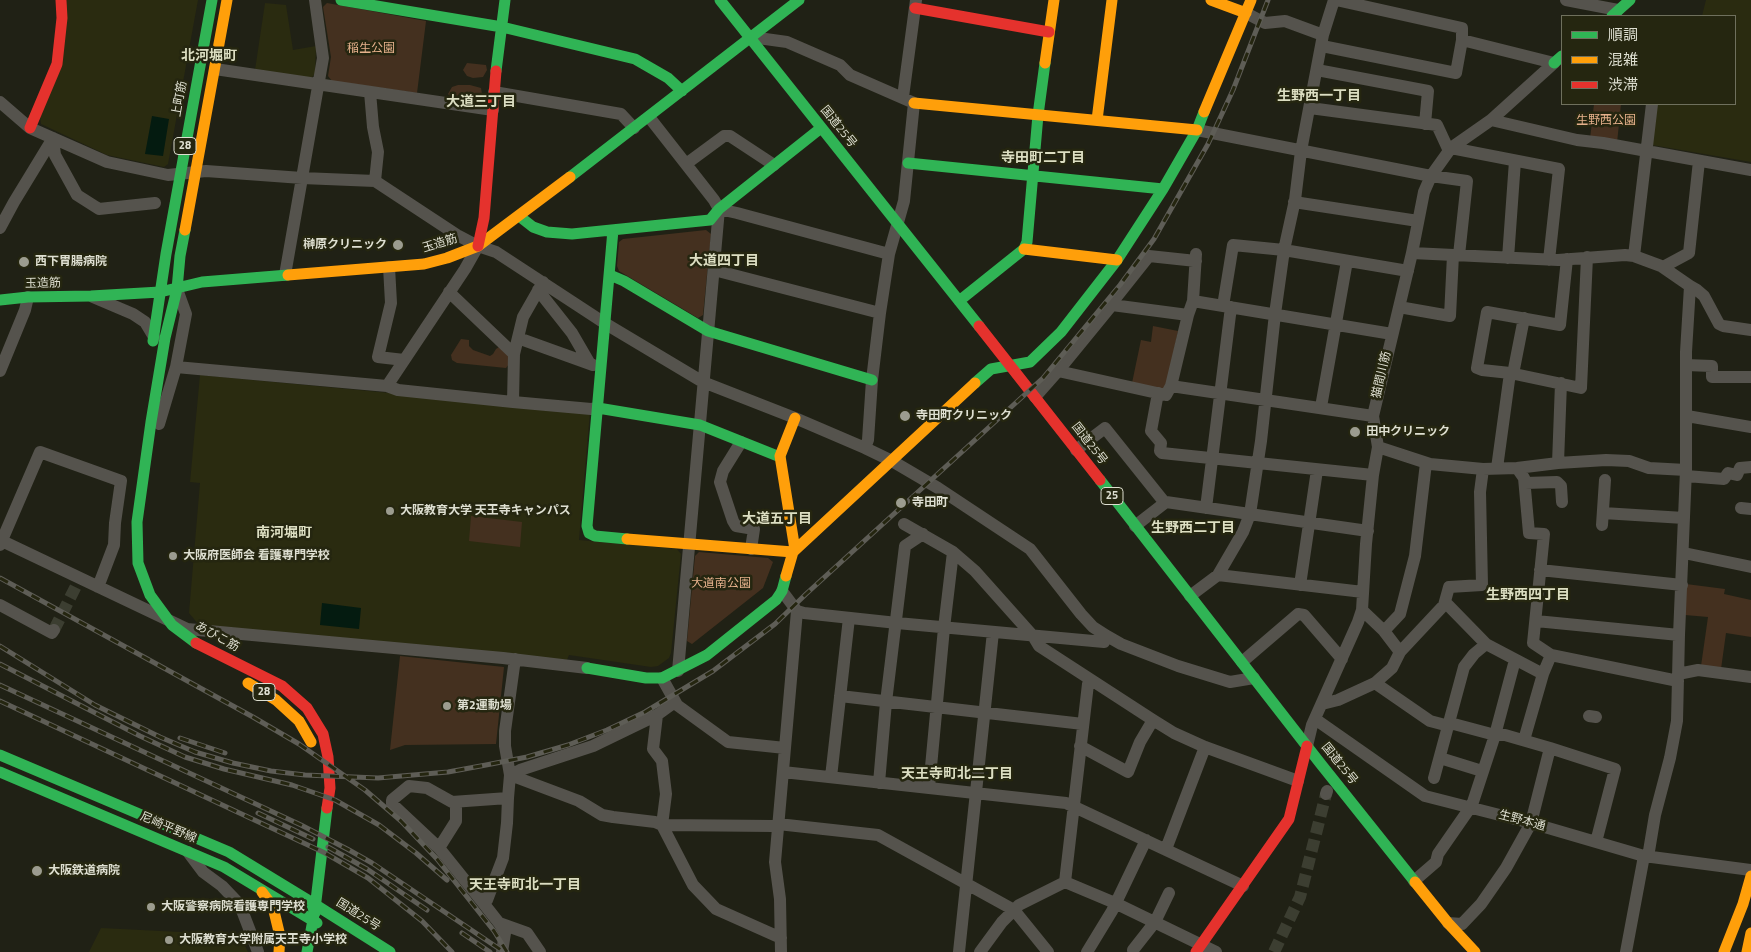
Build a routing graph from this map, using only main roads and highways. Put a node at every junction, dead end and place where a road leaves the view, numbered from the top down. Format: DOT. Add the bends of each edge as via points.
graph roads {
  1 [pos="61,0"];
  2 [pos="212,0"];
  3 [pos="227,0"];
  4 [pos="341,0"];
  5 [pos="505,0"];
  6 [pos="720,0"];
  7 [pos="799,0"];
  8 [pos="1054,0"];
  9 [pos="1112,0"];
  10 [pos="1211,0"];
  11 [pos="1251,0"];
  12 [pos="1630,0"];
  13 [pos="915,4"];
  14 [pos="1246,13"];
  15 [pos="1615,13"];
  16 [pos="502,27"];
  17 [pos="1049,32"];
  18 [pos="751,37"];
  19 [pos="682,91"];
  20 [pos="909,100"];
  21 [pos="1038,115"];
  22 [pos="1097,120"];
  23 [pos="30,128"];
  24 [pos="822,128"];
  25 [pos="1196,130"];
  26 [pos="908,163"];
  27 [pos="1033,176"];
  28 [pos="1163,189"];
  29 [pos="519,216"];
  30 [pos="613,230"];
  31 [pos="478,246"];
  32 [pos="1024,249"];
  33 [pos="1117,260"];
  34 [pos="610,275"];
  35 [pos="177,289"];
  36 [pos="160,292"];
  37 [pos="3,299"];
  38 [pos="959,301"];
  39 [pos="1011,366"];
  40 [pos="872,380"];
  41 [pos="598,408"];
  42 [pos="796,418"];
  43 [pos="136,442"];
  44 [pos="780,457"];
  45 [pos="130,480"];
  46 [pos="125,546"];
  47 [pos="794,551"];
  48 [pos="136,592"];
  49 [pos="156,620"];
  50 [pos="587,668"];
  51 [pos="235,676"];
  52 [pos="1307,746"];
  53 [pos="314,752"];
  54 [pos="0,754"];
  55 [pos="0,772"];
  56 [pos="1751,876"];
  57 [pos="306,884"];
  58 [pos="260,889"];
  59 [pos="311,902"];
  60 [pos="339,919"];
  61 [pos="300,923"];
  62 [pos="321,926"];
  63 [pos="1751,934"];
  64 [pos="1198,948"];
  65 [pos="279,952"];
  66 [pos="299,952"];
  67 [pos="309,952"];
  68 [pos="390,952"];
  69 [pos="1475,952"];
  70 [pos="1724,952"];
  71 [pos="1747,952"];
  1 -- 23 [label="main road" via="56,64"];
  2 -- 36 [label="main road, 上町筋 / 28"];
  3 -- 35 [label="main road, 28" via="180,256"];
  4 -- 16 [label="main road"];
  5 -- 16 [label="main road"];
  6 -- 18 [label="main road, 国道25号 / 25"];
  7 -- 18 [label="main road, 玉造筋"];
  8 -- 17 [label="main road"];
  9 -- 22 [label="main road"];
  10 -- 14 [label="main road"];
  11 -- 14 [label="main road"];
  12 -- 15 [label="main road"];
  13 -- 17 [label="main road"];
  14 -- 25 [label="main road"];
  16 -- 19 [label="main road" via="635,59 668,78"];
  16 -- 31 [label="main road" via="484,218"];
  17 -- 21 [label="main road"];
  18 -- 19 [label="main road, 玉造筋"];
  18 -- 24 [label="main road, 国道25号 / 25"];
  19 -- 29 [label="main road, 玉造筋"];
  20 -- 21 [label="main road"];
  21 -- 22 [label="main road"];
  21 -- 27 [label="main road"];
  22 -- 25 [label="main road"];
  24 -- 30 [label="main road" via="774,164 710,220"];
  24 -- 38 [label="main road, 国道25号 / 25"];
  25 -- 28 [label="main road"];
  26 -- 27 [label="main road"];
  27 -- 28 [label="main road"];
  27 -- 32 [label="main road"];
  28 -- 33 [label="main road"];
  29 -- 30 [label="main road" via="533,227 547,232 572,234"];
  29 -- 31 [label="main road, 玉造筋"];
  30 -- 34 [label="main road"];
  31 -- 35 [label="main road, 玉造筋" via="424,264 202,282"];
  32 -- 33 [label="main road"];
  32 -- 38 [label="main road"];
  33 -- 39 [label="main road" via="1061,332 1030,362"];
  34 -- 40 [label="main road" via="708,331"];
  34 -- 41 [label="main road" via="606,324 596,366"];
  35 -- 36 [label="main road, 玉造筋"];
  35 -- 67 [label="main road, あびこ筋 / 28" via="165,338 142,481 137,522 138,563 150,595 172,625 194,642 282,686 308,708 323,734 330,788"];
  36 -- 37 [label="main road, 玉造筋"];
  36 -- 43 [label="main road, 28"];
  38 -- 39 [label="main road, 国道25号 / 25"];
  39 -- 47 [label="main road" via="990,369"];
  39 -- 52 [label="main road, 国道25号 / 25"];
  41 -- 44 [label="main road" via="700,424"];
  41 -- 47 [label="main road" via="589,533"];
  42 -- 44 [label="main road"];
  44 -- 47 [label="main road"];
  45 -- 46 [label="main road" via="124,520"];
  47 -- 50 [label="main road" via="782,591 776,600 707,656 662,678"];
  48 -- 49 [label="main road"];
  51 -- 53 [label="main road, 28" via="276,700 299,721"];
  52 -- 64 [label="main road" via="1289,819"];
  52 -- 69 [label="main road, 国道25号 / 25" via="1448,923"];
  54 -- 59 [label="main road, 尼崎平野線" via="229,852"];
  55 -- 58 [label="main road, 尼崎平野線" via="224,867"];
  56 -- 70 [label="main road"];
  57 -- 61 [label="main road"];
  58 -- 62 [label="main road, 尼崎平野線"];
  58 -- 65 [label="main road" via="273,907 280,936"];
  59 -- 60 [label="main road, 国道25号"];
  59 -- 62 [label="main road"];
  60 -- 62 [label="main road"];
  60 -- 68 [label="main road, 国道25号"];
  62 -- 66 [label="main road"];
  62 -- 67 [label="main road"];
  63 -- 71 [label="main road"];
}
